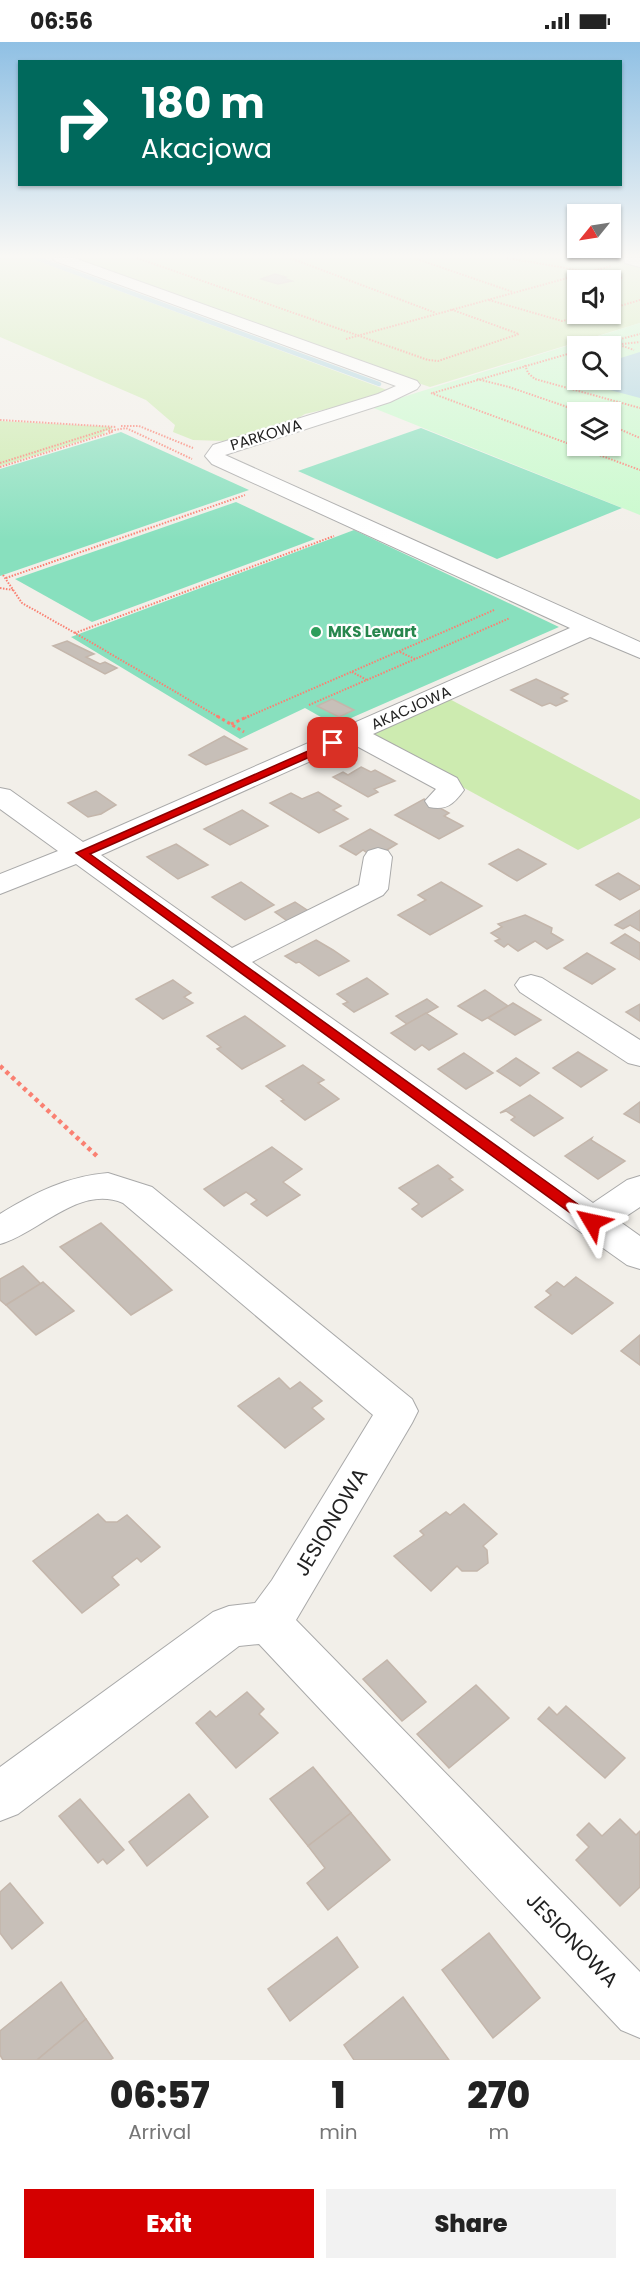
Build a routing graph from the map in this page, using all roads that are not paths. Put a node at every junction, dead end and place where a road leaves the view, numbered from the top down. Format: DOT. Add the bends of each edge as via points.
graph roads {
  1 [pos="320,352"];
  2 [pos="590,628"];
  3 [pos="640,651"];
  4 [pos="354,734"];
  5 [pos="0,796"];
  6 [pos="439,801"];
  7 [pos="81,853"];
  8 [pos="378,857"];
  9 [pos="0,885"];
  10 [pos="230,961"];
  11 [pos="531,985"];
  12 [pos="640,1055"];
  13 [pos="640,1188"];
  14 [pos="592,1222"];
  15 [pos="0,1231"];
  16 [pos="640,1256"];
  17 [pos="268,1622"];
  18 [pos="0,1797"];
  19 [pos="640,2011"];
  1 -- 2 [label="street, PARKOWA" via="411,385 384,398 216,455"];
  2 -- 3 [label="street, PARKOWA"];
  2 -- 4 [label="street, AKACJOWA"];
  4 -- 6 [label="street" via="447,784 450,790"];
  4 -- 7 [label="street, AKACJOWA"];
  5 -- 7 [label="street"];
  7 -- 9 [label="street, AKACJOWA"];
  7 -- 10 [label="street"];
  8 -- 10 [label="street" via="374,889"];
  10 -- 14 [label="street"];
  11 -- 12 [label="street"];
  13 -- 14 [label="street"];
  14 -- 16 [label="street"];
  15 -- 17 [label="street, JESIONOWA" via="62,1194 109,1186 139,1196 397,1411"];
  17 -- 18 [label="street" via="229,1627"];
  17 -- 19 [label="street, JESIONOWA"];
}
